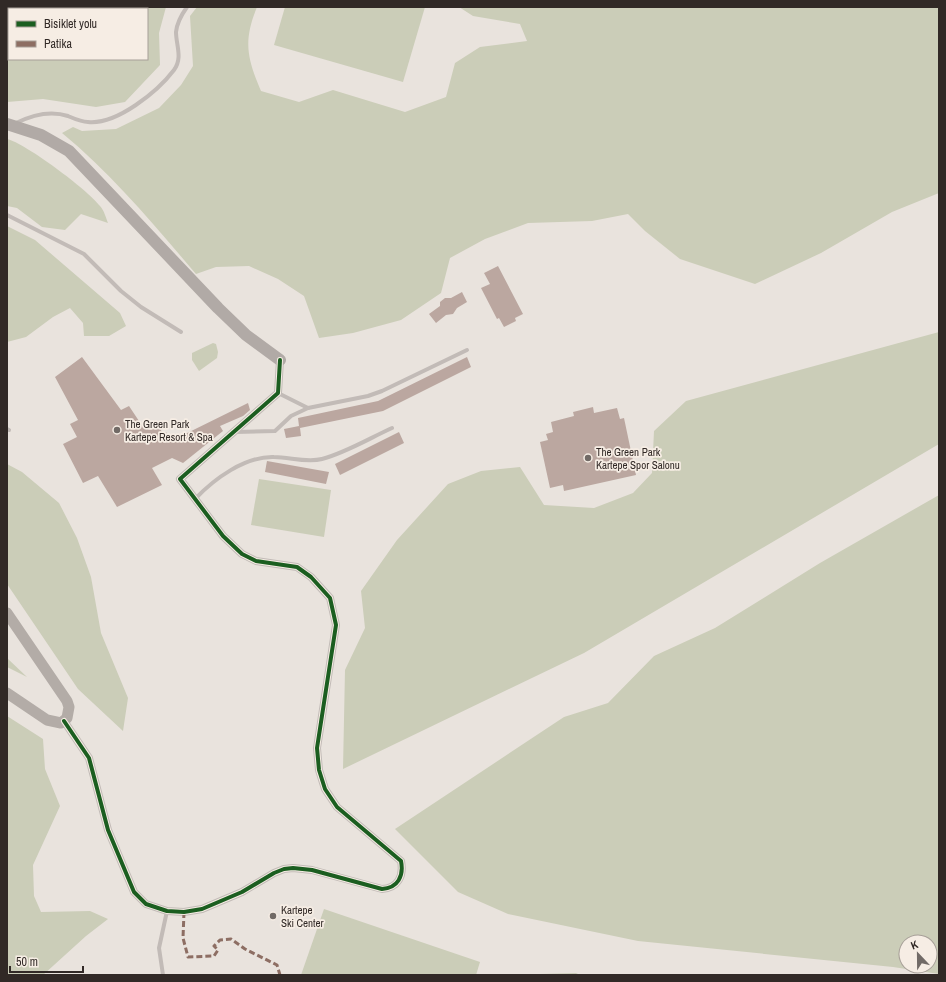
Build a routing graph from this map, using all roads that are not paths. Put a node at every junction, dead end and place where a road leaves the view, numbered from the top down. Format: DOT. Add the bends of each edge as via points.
graph roads {
  1 [pos="187,7"];
  2 [pos="9,125"];
  3 [pos="7,215"];
  4 [pos="181,332"];
  5 [pos="467,350"];
  6 [pos="280,360"];
  7 [pos="278,393"];
  8 [pos="308,408"];
  9 [pos="392,428"];
  10 [pos="233,432"];
  11 [pos="195,499"];
  12 [pos="7,613"];
  13 [pos="7,693"];
  14 [pos="64,721"];
  15 [pos="167,911"];
  16 [pos="163,975"];
  1 -- 2 [label="lane" via="176,30 179,53 175,68 142,102 97,122 85,122 46,113"];
  2 -- 6 [label="main road" via="41,135 69,151 246,336"];
  3 -- 4 [label="lane" via="84,254 121,291"];
  5 -- 8 [label="lane" via="382,391"];
  6 -- 7 [label="street"];
  7 -- 8 [label="lane"];
  7 -- 10 [label="street"];
  8 -- 10 [label="lane" via="290,416 275,431"];
  9 -- 11 [label="lane" via="322,459 255,459 216,479"];
  10 -- 11 [label="street" via="180,479"];
  11 -- 15 [label="street" via="223,536 242,554 256,561 297,567 311,577 330,598 336,625 317,748 320,775 330,799 337,808 401,861 402,874 393,888 382,890 304,868 284,869 242,892 202,908 184,912"];
  12 -- 14 [label="street" via="67,701 69,713"];
  13 -- 14 [label="street" via="47,720 58,723"];
  14 -- 15 [label="street" via="89,758 105,820 134,892 146,904"];
  15 -- 16 [label="lane" via="159,948"];
}
